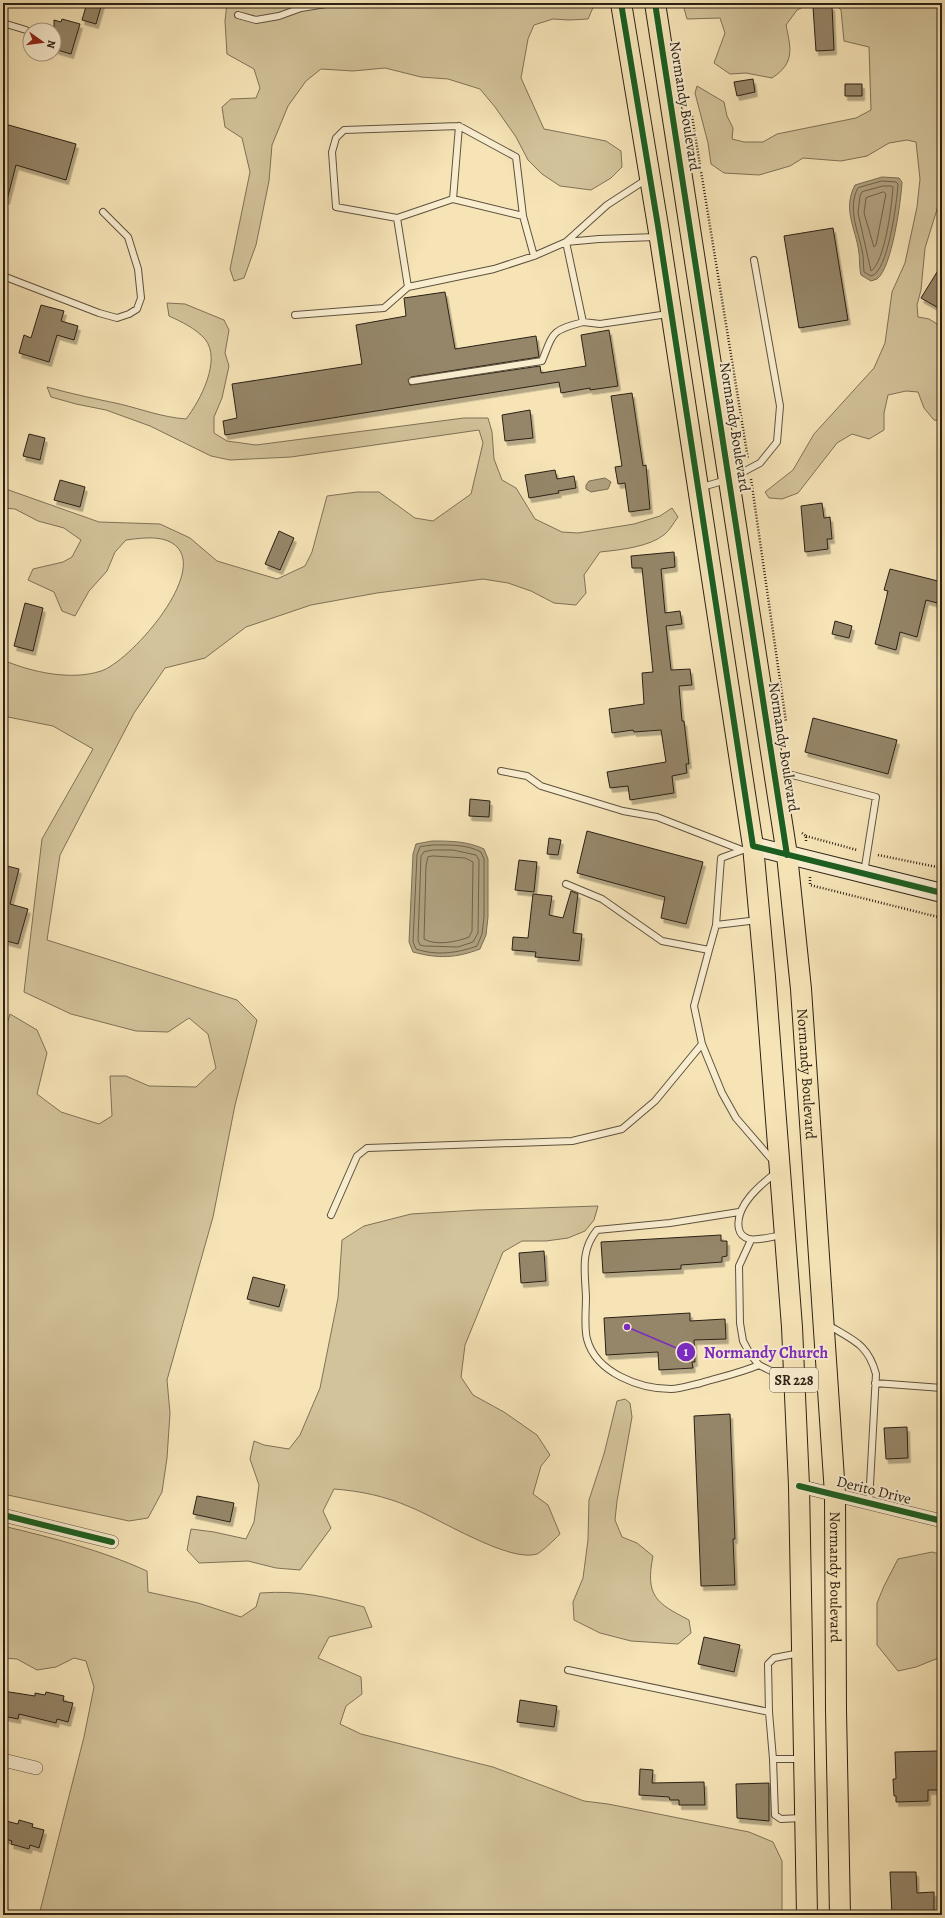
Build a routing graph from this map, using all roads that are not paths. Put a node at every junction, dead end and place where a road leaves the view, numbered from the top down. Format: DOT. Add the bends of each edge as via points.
graph roads {
  1 [pos="292,3"];
  2 [pos="332,3"];
  3 [pos="621,3"];
  4 [pos="654,8"];
  5 [pos="294,11"];
  6 [pos="238,14"];
  7 [pos="3,23"];
  8 [pos="22,29"];
  9 [pos="459,126"];
  10 [pos="678,148"];
  11 [pos="646,153"];
  12 [pos="650,177"];
  13 [pos="453,199"];
  14 [pos="103,212"];
  15 [pos="523,216"];
  16 [pos="397,218"];
  17 [pos="660,237"];
  18 [pos="566,242"];
  19 [pos="534,256"];
  20 [pos="754,260"];
  21 [pos="3,276"];
  22 [pos="408,287"];
  23 [pos="672,314"];
  24 [pos="294,315"];
  25 [pos="583,322"];
  26 [pos="412,380"];
  27 [pos="730,479"];
  28 [pos="698,488"];
  29 [pos="774,770"];
  30 [pos="501,771"];
  31 [pos="748,848"];
  32 [pos="787,854"];
  33 [pos="864,874"];
  34 [pos="566,884"];
  35 [pos="942,893"];
  36 [pos="760,920"];
  37 [pos="716,925"];
  38 [pos="709,950"];
  39 [pos="702,1044"];
  40 [pos="813,1165"];
  41 [pos="780,1169"];
  42 [pos="739,1212"];
  43 [pos="331,1215"];
  44 [pos="785,1235"];
  45 [pos="751,1240"];
  46 [pos="825,1323"];
  47 [pos="759,1365"];
  48 [pos="794,1371"];
  49 [pos="875,1383"];
  50 [pos="942,1388"];
  51 [pos="798,1486"];
  52 [pos="835,1494"];
  53 [pos="869,1503"];
  54 [pos="3,1515"];
  55 [pos="942,1521"];
  56 [pos="112,1542"];
  57 [pos="802,1653"];
  58 [pos="568,1670"];
  59 [pos="769,1712"];
  60 [pos="772,1759"];
  61 [pos="804,1759"];
  62 [pos="3,1760"];
  63 [pos="36,1768"];
  64 [pos="838,1791"];
  65 [pos="805,1794"];
  66 [pos="805,1818"];
  67 [pos="807,1915"];
  68 [pos="840,1915"];
  1 -- 5 [label="lane"];
  2 -- 5 [label="lane"];
  3 -- 11 [label="main road, SR 228"];
  4 -- 10 [label="main road, Normandy Boulevard / SR 228"];
  5 -- 6 [label="lane" via="256,20"];
  7 -- 8 [label="lane"];
  9 -- 13 [label="lane"];
  9 -- 15 [label="lane" via="516,157"];
  9 -- 16 [label="lane" via="344,130 336,138 332,152 336,207"];
  10 -- 11 [label="main road"];
  10 -- 27 [label="main road, Normandy Boulevard / SR 228"];
  11 -- 12 [label="main road, SR 228"];
  12 -- 17 [label="main road, SR 228"];
  12 -- 18 [label="lane" via="607,205"];
  13 -- 15 [label="lane"];
  13 -- 16 [label="lane"];
  14 -- 21 [label="lane" via="128,237 138,269 141,298 137,309 117,318"];
  15 -- 19 [label="lane"];
  16 -- 22 [label="lane"];
  17 -- 18 [label="lane"];
  17 -- 23 [label="main road, SR 228"];
  18 -- 19 [label="lane"];
  18 -- 25 [label="lane"];
  19 -- 22 [label="lane" via="494,269"];
  20 -- 27 [label="lane" via="780,406 777,442 760,463"];
  22 -- 24 [label="lane" via="384,308"];
  23 -- 25 [label="lane" via="600,324"];
  23 -- 28 [label="main road, SR 228"];
  25 -- 26 [label="lane" via="561,328 552,335 542,361"];
  27 -- 28 [label="lane"];
  27 -- 29 [label="main road, Normandy Boulevard / SR 228"];
  28 -- 31 [label="main road, SR 228"];
  29 -- 32 [label="main road, Normandy Boulevard / SR 228"];
  29 -- 33 [label="lane" via="876,797"];
  30 -- 31 [label="lane" via="528,776 541,786 623,811 657,816"];
  31 -- 32 [label="street"];
  31 -- 36 [label="main road, SR 228"];
  31 -- 37 [label="lane" via="721,858"];
  32 -- 33 [label="street"];
  32 -- 40 [label="main road, Normandy Boulevard / SR 228" via="801,989"];
  33 -- 35 [label="street"];
  34 -- 38 [label="lane" via="602,899 662,941"];
  36 -- 37 [label="lane"];
  36 -- 41 [label="main road, SR 228"];
  37 -- 38 [label="lane"];
  38 -- 39 [label="lane" via="694,1006"];
  39 -- 41 [label="lane" via="722,1093 736,1118"];
  39 -- 43 [label="lane" via="655,1101 622,1129 572,1141 367,1148 357,1156"];
  40 -- 41 [label="main road"];
  40 -- 46 [label="main road, Normandy Boulevard / SR 228"];
  41 -- 42 [label="lane" via="762,1184"];
  41 -- 44 [label="main road, SR 228"];
  42 -- 45 [label="lane" via="740,1232"];
  42 -- 47 [label="lane" via="670,1223 597,1230 589,1240 584,1260 587,1339 597,1358 609,1370 648,1386 672,1389 686,1387"];
  44 -- 45 [label="lane"];
  44 -- 48 [label="main road, SR 228"];
  45 -- 47 [label="lane" via="739,1266 740,1323 743,1341"];
  46 -- 49 [label="lane" via="863,1346 872,1360 876,1374"];
  46 -- 52 [label="main road, Normandy Boulevard / SR 228"];
  47 -- 48 [label="lane" via="771,1371"];
  48 -- 51 [label="main road, SR 228"];
  49 -- 50 [label="lane"];
  49 -- 53 [label="lane"];
  51 -- 52 [label="street, Derito Drive"];
  51 -- 57 [label="main road, SR 228"];
  52 -- 53 [label="street, Derito Drive"];
  52 -- 64 [label="main road, Normandy Boulevard / SR 228"];
  53 -- 55 [label="street, Derito Drive"];
  54 -- 56 [label="street"];
  57 -- 59 [label="lane" via="774,1658 768,1664"];
  57 -- 61 [label="main road, SR 228"];
  58 -- 59 [label="lane"];
  59 -- 60 [label="lane"];
  60 -- 61 [label="lane"];
  60 -- 66 [label="lane" via="775,1815 782,1819"];
  61 -- 65 [label="main road, SR 228"];
  62 -- 63 [label="street"];
  64 -- 65 [label="main road"];
  64 -- 68 [label="main road, Normandy Boulevard / SR 228"];
  65 -- 66 [label="main road, SR 228"];
  66 -- 67 [label="main road, SR 228"];
}
